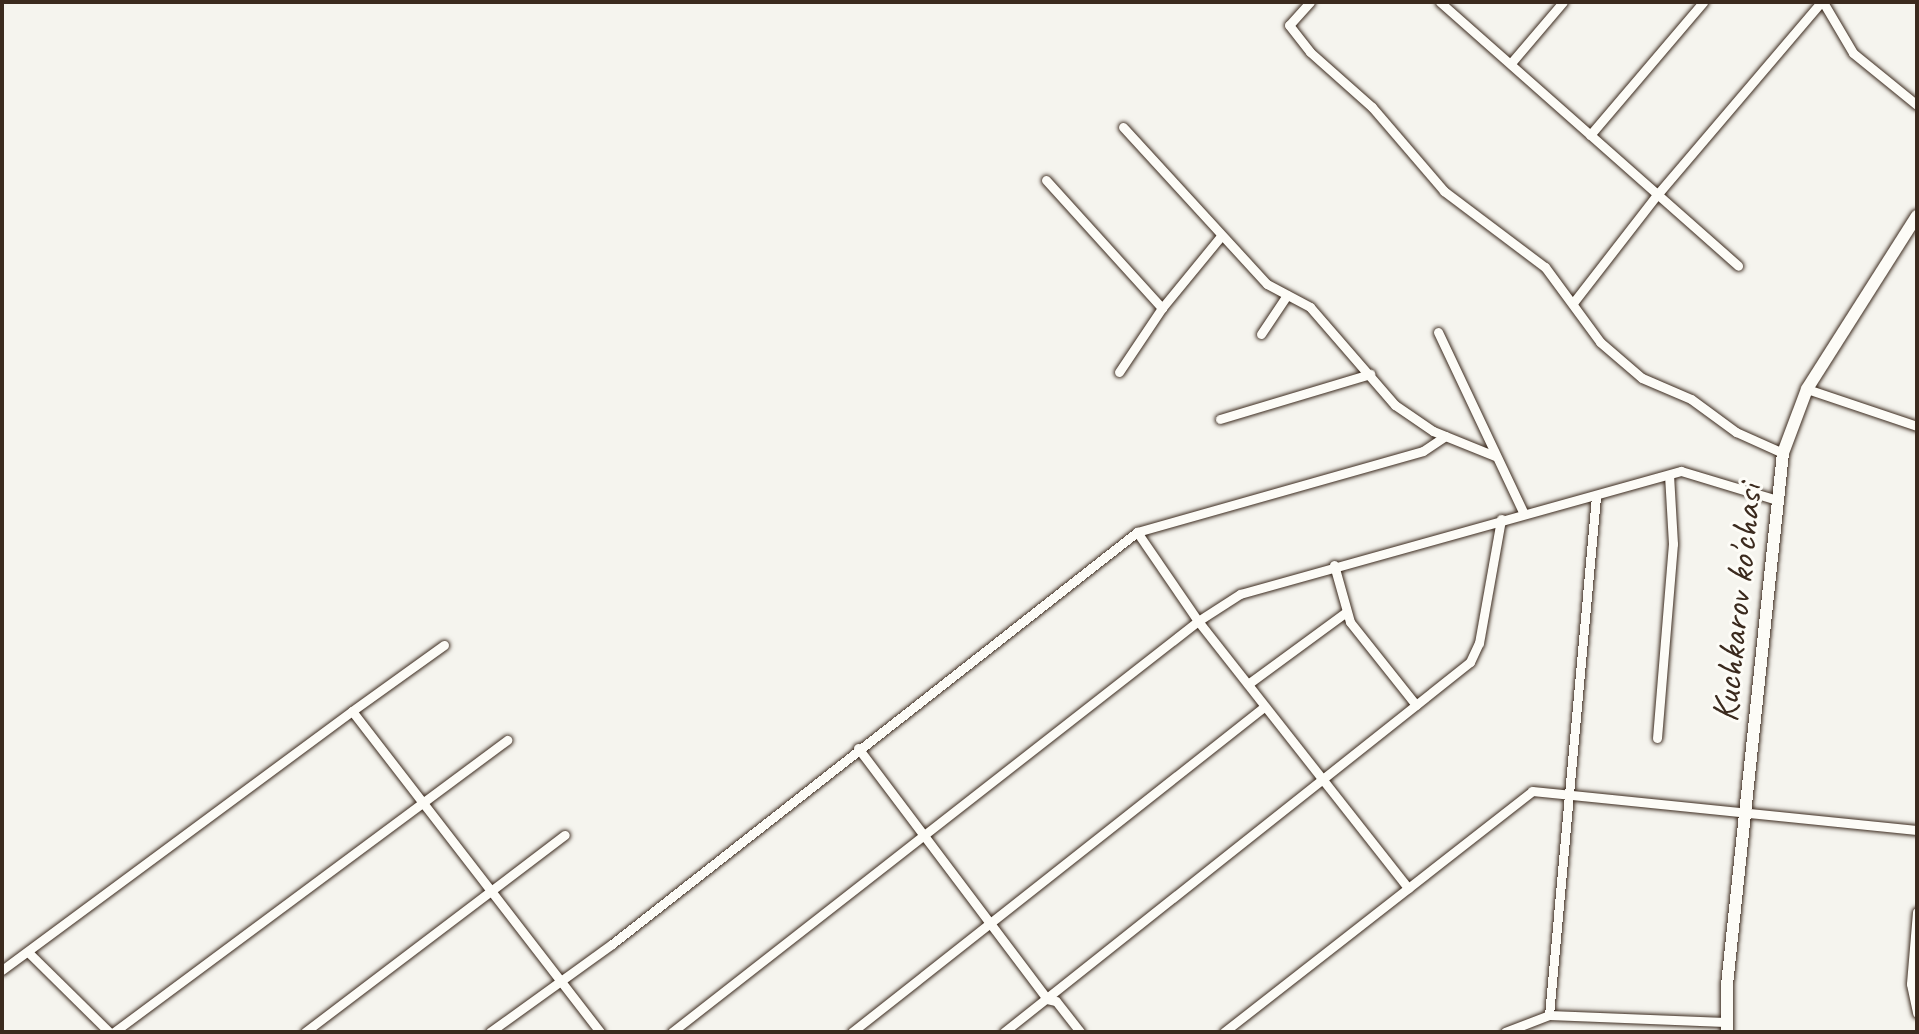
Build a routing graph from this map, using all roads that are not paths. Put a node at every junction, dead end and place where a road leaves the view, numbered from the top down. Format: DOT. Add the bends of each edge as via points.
graph roads {
  1 [pos="1310,2"];
  2 [pos="1440,2"];
  3 [pos="1563,2"];
  4 [pos="1703,2"];
  5 [pos="1822,2"];
  6 [pos="1511,63"];
  7 [pos="1917,105"];
  8 [pos="1123,127"];
  9 [pos="1590,135"];
  10 [pos="1046,180"];
  11 [pos="1656,196"];
  12 [pos="1917,216"];
  13 [pos="1221,236"];
  14 [pos="1738,266"];
  15 [pos="1287,295"];
  16 [pos="1573,303"];
  17 [pos="1162,308"];
  18 [pos="1438,332"];
  19 [pos="1261,334"];
  20 [pos="1119,372"];
  21 [pos="1370,374"];
  22 [pos="1807,389"];
  23 [pos="1220,419"];
  24 [pos="1917,426"];
  25 [pos="1445,436"];
  26 [pos="1783,453"];
  27 [pos="1495,456"];
  28 [pos="1669,475"];
  29 [pos="1596,497"];
  30 [pos="1777,500"];
  31 [pos="1524,514"];
  32 [pos="1501,519"];
  33 [pos="1137,532"];
  34 [pos="1334,565"];
  35 [pos="1346,612"];
  36 [pos="1198,621"];
  37 [pos="444,645"];
  38 [pos="1248,684"];
  39 [pos="1416,705"];
  40 [pos="1264,707"];
  41 [pos="352,711"];
  42 [pos="1657,738"];
  43 [pos="507,740"];
  44 [pos="858,748"];
  45 [pos="1323,779"];
  46 [pos="1569,792"];
  47 [pos="422,803"];
  48 [pos="1746,809"];
  49 [pos="1917,830"];
  50 [pos="565,835"];
  51 [pos="923,840"];
  52 [pos="1408,888"];
  53 [pos="489,892"];
  54 [pos="1917,912"];
  55 [pos="990,926"];
  56 [pos="28,952"];
  57 [pos="2,970"];
  58 [pos="562,981"];
  59 [pos="1047,999"];
  60 [pos="1917,1013"];
  61 [pos="1549,1015"];
  62 [pos="1726,1027"];
  63 [pos="111,1032"];
  64 [pos="305,1032"];
  65 [pos="490,1032"];
  66 [pos="600,1032"];
  67 [pos="672,1032"];
  68 [pos="852,1032"];
  69 [pos="1004,1032"];
  70 [pos="1080,1032"];
  71 [pos="1224,1032"];
  72 [pos="1505,1032"];
  1 -- 16 [label="street" via="1289,25 1310,52 1372,107 1444,191 1545,267"];
  2 -- 6 [label="street"];
  3 -- 6 [label="street"];
  4 -- 9 [label="street"];
  5 -- 7 [label="street" via="1853,53"];
  5 -- 11 [label="street"];
  6 -- 9 [label="street"];
  8 -- 13 [label="street"];
  9 -- 11 [label="street"];
  10 -- 17 [label="street"];
  11 -- 14 [label="street"];
  11 -- 16 [label="street"];
  12 -- 22 [label="main road, Kuchkarov ko'chasi"];
  13 -- 15 [label="street" via="1267,284"];
  13 -- 17 [label="street"];
  15 -- 19 [label="street"];
  15 -- 21 [label="street" via="1310,307"];
  16 -- 26 [label="street" via="1600,342 1642,378 1691,399 1736,432"];
  17 -- 20 [label="street"];
  18 -- 27 [label="street" via="1460,369"];
  21 -- 23 [label="street"];
  21 -- 25 [label="street" via="1395,405"];
  22 -- 24 [label="street"];
  22 -- 26 [label="main road, Kuchkarov ko'chasi"];
  25 -- 27 [label="street"];
  25 -- 33 [label="street" via="1423,451"];
  26 -- 30 [label="main road, Kuchkarov ko'chasi"];
  27 -- 31 [label="street"];
  28 -- 29 [label="street"];
  28 -- 30 [label="street" via="1685,470"];
  28 -- 42 [label="street" via="1673,532"];
  29 -- 31 [label="street"];
  29 -- 46 [label="street"];
  30 -- 48 [label="main road, Kuchkarov ko'chasi"];
  31 -- 32 [label="street"];
  32 -- 34 [label="street"];
  32 -- 39 [label="street" via="1476,654"];
  33 -- 36 [label="street"];
  33 -- 44 [label="street"];
  34 -- 35 [label="street"];
  34 -- 36 [label="street" via="1240,594"];
  35 -- 38 [label="street"];
  35 -- 39 [label="street"];
  36 -- 38 [label="street"];
  36 -- 51 [label="street"];
  37 -- 41 [label="street"];
  38 -- 40 [label="street"];
  39 -- 45 [label="street"];
  40 -- 45 [label="street"];
  40 -- 55 [label="street"];
  41 -- 47 [label="street"];
  41 -- 56 [label="street"];
  43 -- 47 [label="street"];
  44 -- 51 [label="street"];
  44 -- 58 [label="street"];
  45 -- 52 [label="street"];
  45 -- 59 [label="street"];
  46 -- 48 [label="street"];
  46 -- 52 [label="street" via="1532,791"];
  46 -- 61 [label="street"];
  47 -- 53 [label="street"];
  47 -- 63 [label="street"];
  48 -- 49 [label="street"];
  48 -- 62 [label="main road, Kuchkarov ko'chasi"];
  50 -- 53 [label="street"];
  51 -- 55 [label="street"];
  51 -- 67 [label="street"];
  52 -- 71 [label="street"];
  53 -- 58 [label="street"];
  53 -- 64 [label="street"];
  54 -- 60 [label="street" via="1911,984"];
  55 -- 59 [label="street"];
  55 -- 68 [label="street"];
  56 -- 57 [label="street"];
  56 -- 63 [label="street"];
  58 -- 65 [label="street"];
  58 -- 66 [label="street"];
  59 -- 69 [label="street"];
  59 -- 70 [label="street" via="1056,1001"];
  61 -- 62 [label="street"];
  61 -- 72 [label="street"];
}
